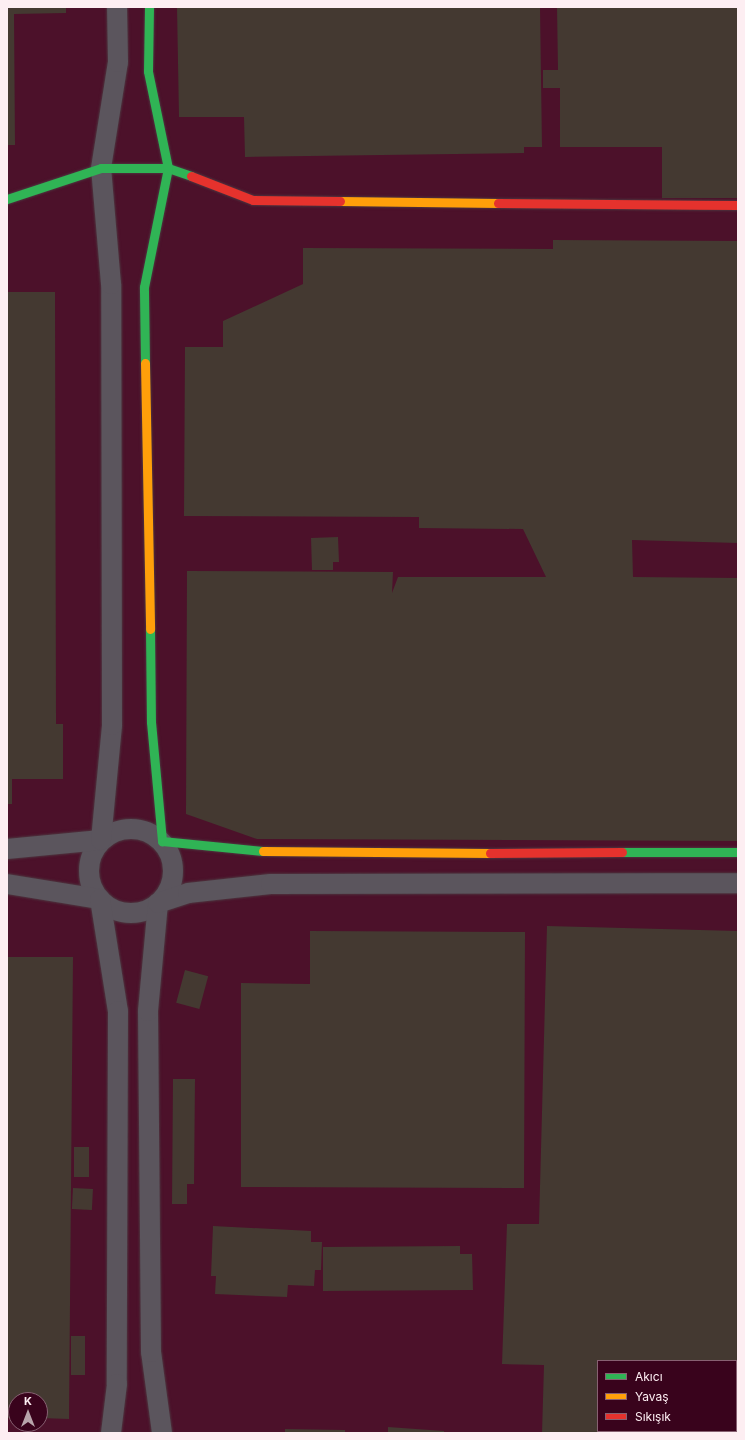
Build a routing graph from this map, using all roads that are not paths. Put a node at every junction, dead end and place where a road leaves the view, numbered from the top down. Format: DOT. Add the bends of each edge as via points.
graph roads {
  1 [pos="118,7"];
  2 [pos="149,7"];
  3 [pos="101,168"];
  4 [pos="168,168"];
  5 [pos="7,199"];
  6 [pos="738,205"];
  7 [pos="101,840"];
  8 [pos="162,841"];
  9 [pos="7,849"];
  10 [pos="738,852"];
  11 [pos="738,883"];
  12 [pos="7,884"];
  13 [pos="100,899"];
  14 [pos="158,903"];
  15 [pos="111,1433"];
  16 [pos="162,1433"];
  1 -- 3 [label="street" via="118,62"];
  2 -- 4 [label="street" via="148,71"];
  3 -- 4 [label="street"];
  3 -- 5 [label="street"];
  3 -- 7 [label="street" via="111,284 112,694 112,725"];
  4 -- 6 [label="street" via="253,200"];
  4 -- 8 [label="street" via="144,287 151,722"];
  7 -- 8 [label="street" via="114,832 129,828 143,830"];
  7 -- 9 [label="street"];
  7 -- 13 [label="street" via="90,862 89,876"];
  8 -- 10 [label="street" via="281,854"];
  8 -- 14 [label="street" via="174,865 173,880 168,893"];
  11 -- 14 [label="street" via="271,884 188,893"];
  12 -- 13 [label="street"];
  13 -- 14 [label="street" via="111,908 136,913"];
  13 -- 15 [label="street" via="118,1011 117,1384"];
  14 -- 16 [label="street" via="148,1026 151,1352"];
}
